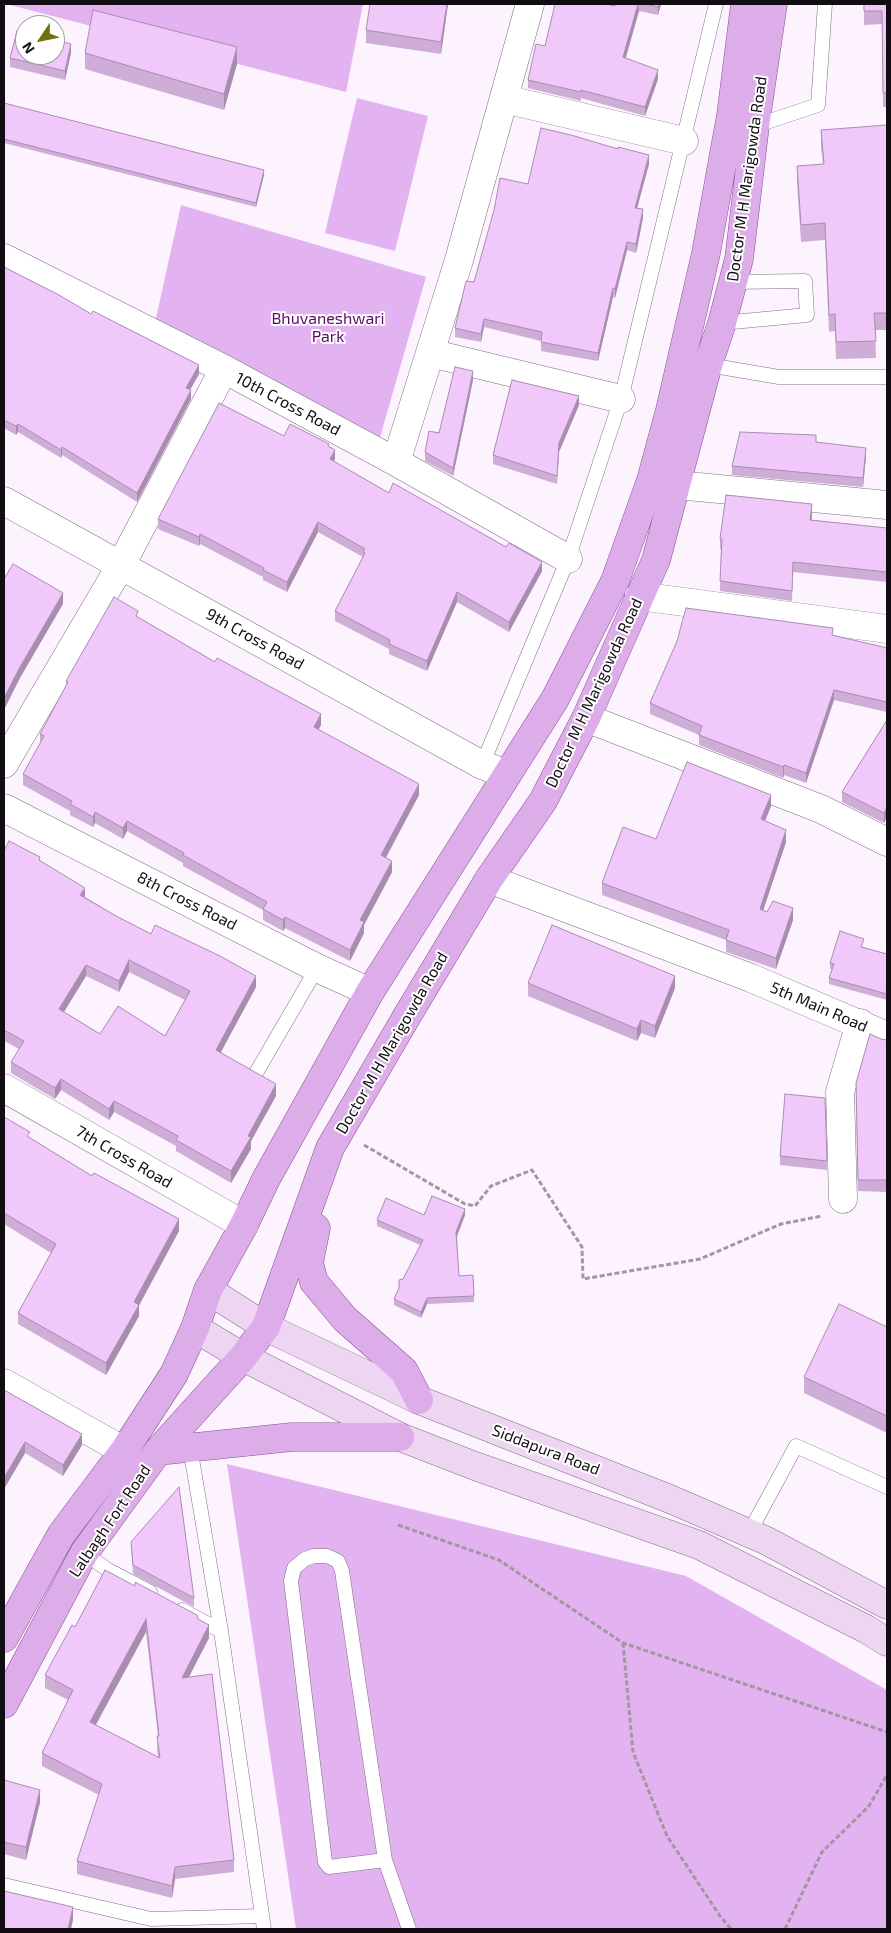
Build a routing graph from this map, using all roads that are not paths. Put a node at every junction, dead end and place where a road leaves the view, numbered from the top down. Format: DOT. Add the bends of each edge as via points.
graph roads {
  1 [pos="530,4"];
  2 [pos="716,4"];
  3 [pos="746,4"];
  4 [pos="773,4"];
  5 [pos="826,4"];
  6 [pos="504,99"];
  7 [pos="755,126"];
  8 [pos="684,141"];
  9 [pos="4,258"];
  10 [pos="733,282"];
  11 [pos="722,323"];
  12 [pos="430,353"];
  13 [pos="708,365"];
  14 [pos="224,370"];
  15 [pos="887,377"];
  16 [pos="621,399"];
  17 [pos="396,462"];
  18 [pos="677,485"];
  19 [pos="4,501"];
  20 [pos="887,504"];
  21 [pos="568,559"];
  22 [pos="121,564"];
  23 [pos="639,596"];
  24 [pos="887,629"];
  25 [pos="586,718"];
  26 [pos="4,764"];
  27 [pos="494,770"];
  28 [pos="4,808"];
  29 [pos="887,842"];
  30 [pos="489,879"];
  31 [pos="316,968"];
  32 [pos="370,992"];
  33 [pos="860,1023"];
  34 [pos="887,1036"];
  35 [pos="256,1073"];
  36 [pos="4,1088"];
  37 [pos="335,1139"];
  38 [pos="837,1207"];
  39 [pos="244,1225"];
  40 [pos="208,1290"];
  41 [pos="266,1327"];
  42 [pos="195,1328"];
  43 [pos="243,1357"];
  44 [pos="4,1383"];
  45 [pos="419,1400"];
  46 [pos="400,1437"];
  47 [pos="190,1447"];
  48 [pos="124,1451"];
  49 [pos="158,1451"];
  50 [pos="887,1487"];
  51 [pos="749,1533"];
  52 [pos="84,1553"];
  53 [pos="887,1604"];
  54 [pos="221,1631"];
  55 [pos="4,1638"];
  56 [pos="887,1642"];
  57 [pos="4,1704"];
  58 [pos="385,1860"];
  59 [pos="4,1885"];
  60 [pos="263,1922"];
  61 [pos="410,1929"];
  1 -- 6 [label="street"];
  2 -- 8 [label="lane"];
  3 -- 27 [label="main road, Doctor M H Marigowda Road" via="731,115 706,253 651,480 615,581 554,698"];
  4 -- 7 [label="main road, Doctor M H Marigowda Road"];
  5 -- 7 [label="lane" via="818,105"];
  6 -- 8 [label="street"];
  6 -- 12 [label="street"];
  7 -- 10 [label="main road, Doctor M H Marigowda Road" via="739,258"];
  8 -- 16 [label="lane"];
  9 -- 14 [label="street, 10th Cross Road"];
  10 -- 11 [label="main road, Doctor M H Marigowda Road"];
  10 -- 11 [label="lane" via="805,281 807,315"];
  11 -- 13 [label="main road, Doctor M H Marigowda Road"];
  12 -- 16 [label="street"];
  12 -- 17 [label="street"];
  13 -- 15 [label="lane" via="779,378"];
  13 -- 18 [label="main road, Doctor M H Marigowda Road"];
  14 -- 17 [label="street, 10th Cross Road"];
  14 -- 22 [label="street"];
  16 -- 21 [label="lane"];
  17 -- 21 [label="street, 10th Cross Road"];
  18 -- 20 [label="street"];
  18 -- 23 [label="main road, Doctor M H Marigowda Road" via="656,560"];
  19 -- 22 [label="street, 9th Cross Road"];
  21 -- 27 [label="lane"];
  22 -- 26 [label="street"];
  22 -- 27 [label="street, 9th Cross Road"];
  23 -- 24 [label="street"];
  23 -- 25 [label="main road, Doctor M H Marigowda Road"];
  25 -- 29 [label="street" via="821,809"];
  25 -- 30 [label="main road, Doctor M H Marigowda Road" via="543,801"];
  27 -- 32 [label="main road, Doctor M H Marigowda Road" via="456,858"];
  28 -- 31 [label="street, 8th Cross Road"];
  30 -- 33 [label="street, 5th Main Road" via="751,978"];
  30 -- 37 [label="main road, Doctor M H Marigowda Road"];
  31 -- 32 [label="street, 8th Cross Road"];
  31 -- 35 [label="lane"];
  32 -- 39 [label="main road, Doctor M H Marigowda Road" via="266,1179"];
  33 -- 34 [label="street, 5th Main Road"];
  33 -- 38 [label="street" via="840,1092"];
  36 -- 39 [label="street, 7th Cross Road"];
  37 -- 41 [label="main road, Doctor M H Marigowda Road"];
  37 -- 45 [label="main road" via="310,1264 314,1282 345,1319 404,1371"];
  39 -- 40 [label="main road, Doctor M H Marigowda Road"];
  40 -- 41 [label="main road, Siddapura Road"];
  40 -- 42 [label="main road, Lalbagh Fort Road"];
  41 -- 43 [label="main road, Doctor M H Marigowda Road"];
  41 -- 45 [label="main road, Siddapura Road"];
  42 -- 43 [label="main road"];
  42 -- 48 [label="main road, Lalbagh Fort Road" via="174,1374"];
  43 -- 46 [label="main road"];
  43 -- 49 [label="main road, Lalbagh Fort Road"];
  44 -- 48 [label="street"];
  45 -- 51 [label="main road, Siddapura Road" via="670,1498"];
  46 -- 47 [label="main road" via="292,1437"];
  46 -- 56 [label="main road" via="699,1545"];
  47 -- 49 [label="main road"];
  47 -- 54 [label="lane"];
  48 -- 55 [label="main road, Lalbagh Fort Road" via="61,1535"];
  49 -- 52 [label="main road, Lalbagh Fort Road"];
  50 -- 51 [label="lane" via="796,1446"];
  51 -- 53 [label="main road, Siddapura Road"];
  52 -- 54 [label="lane" via="108,1570"];
  52 -- 57 [label="main road, Lalbagh Fort Road"];
  54 -- 60 [label="lane"];
  58 -- 58 [label="lane" via="345,1583 338,1561 327,1556 314,1556 294,1568 290,1581 325,1862 329,1866"];
  58 -- 61 [label="lane"];
  59 -- 60 [label="lane" via="151,1919"];
}
